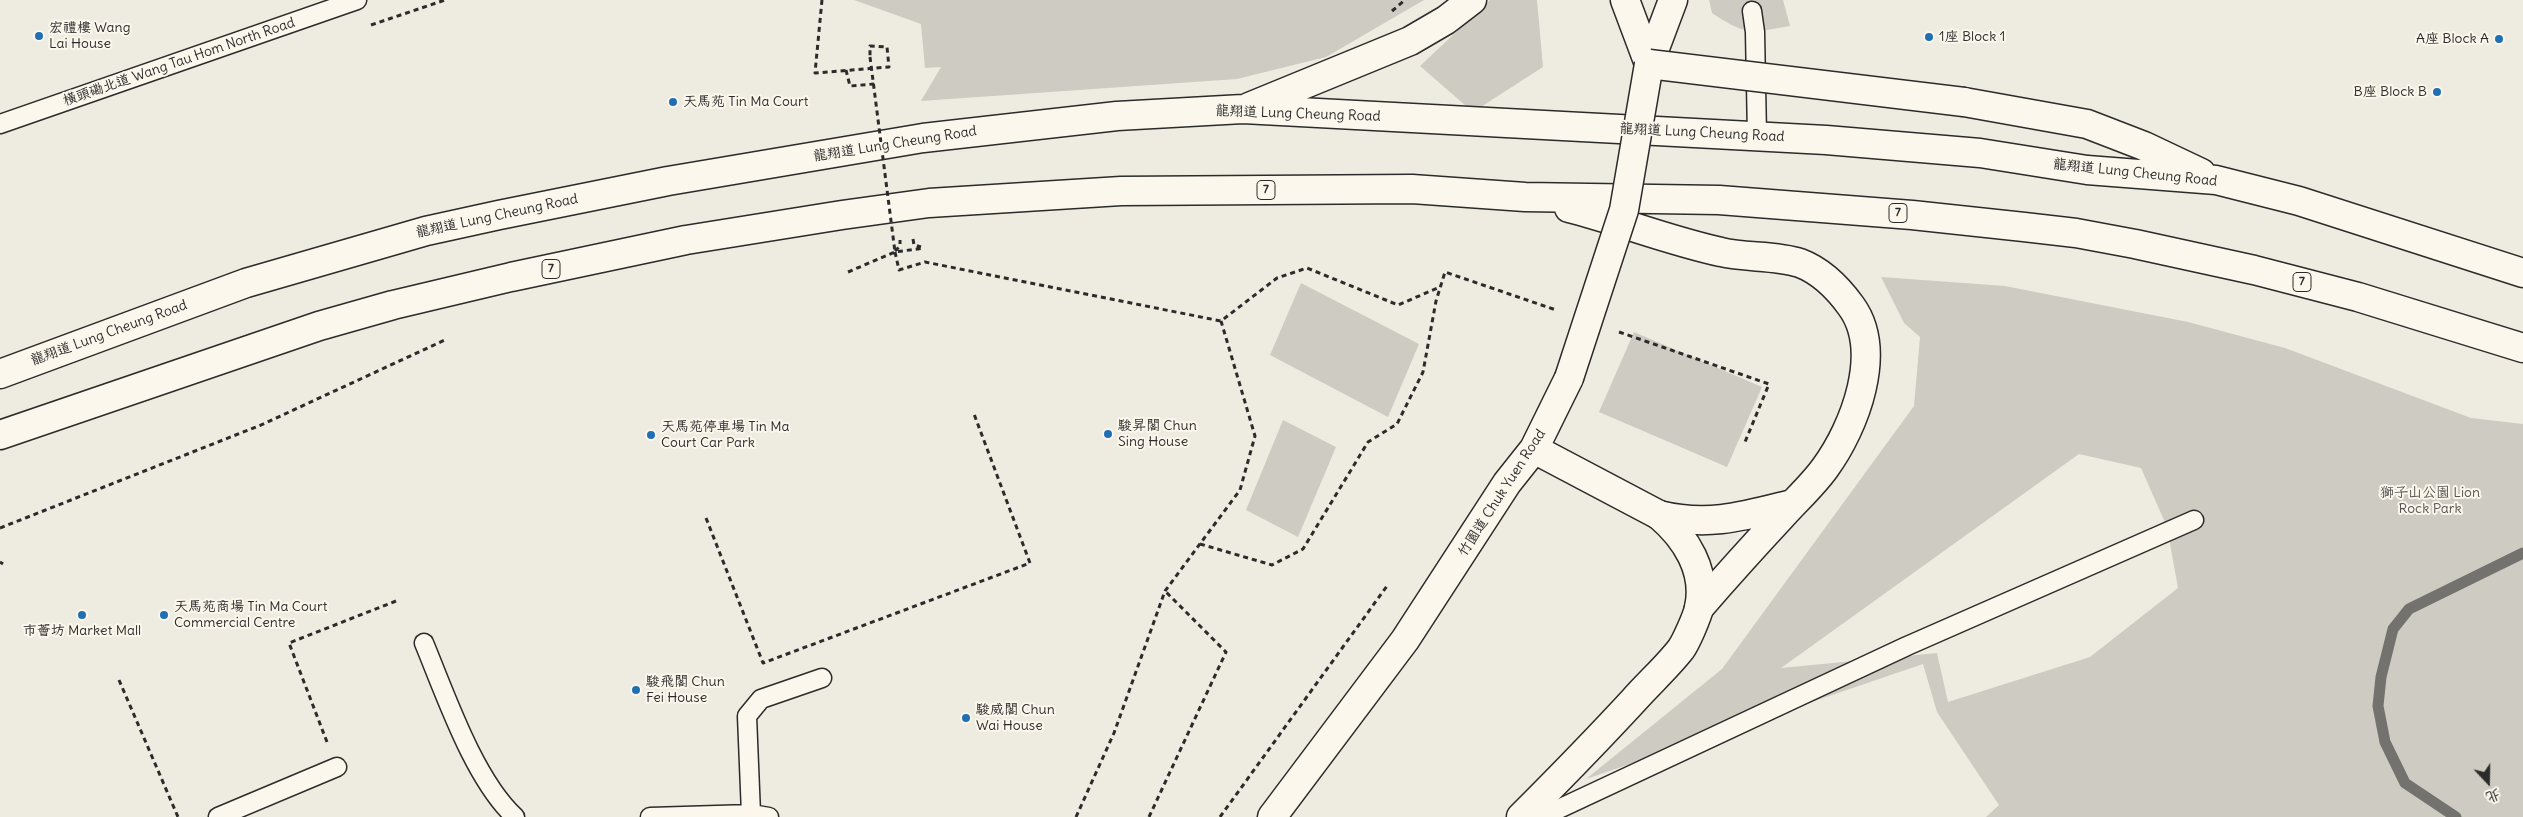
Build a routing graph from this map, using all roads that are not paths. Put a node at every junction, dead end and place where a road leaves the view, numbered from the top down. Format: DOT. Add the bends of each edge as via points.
graph roads {
  1 [pos="357,0"];
  2 [pos="1472,0"];
  3 [pos="1625,0"];
  4 [pos="1673,0"];
  5 [pos="1752,11"];
  6 [pos="1649,64"];
  7 [pos="1243,109"];
  8 [pos="0,124"];
  9 [pos="1757,136"];
  10 [pos="2216,180"];
  11 [pos="1525,197"];
  12 [pos="2523,273"];
  13 [pos="2523,348"];
  14 [pos="0,374"];
  15 [pos="0,436"];
  16 [pos="1538,442"];
  17 [pos="1792,504"];
  18 [pos="1659,515"];
  19 [pos="2194,520"];
  20 [pos="1699,608"];
  21 [pos="424,644"];
  22 [pos="822,678"];
  23 [pos="337,767"];
  24 [pos="751,814"];
  25 [pos="218,817"];
  26 [pos="515,817"];
  27 [pos="650,817"];
  28 [pos="769,817"];
  29 [pos="1272,817"];
  30 [pos="1521,817"];
  31 [pos="1533,817"];
  1 -- 8 [label="lane, 橫頭磡北道 Wang Tau Hom North Road"];
  2 -- 7 [label="main road" via="1410,41"];
  3 -- 6 [label="main road, 竹園道 Chuk Yuen Road"];
  4 -- 6 [label="main road, 竹園道 Chuk Yuen Road"];
  5 -- 9 [label="lane" via="1756,48"];
  6 -- 10 [label="main road, bridge" via="1964,102 2087,124 2144,146"];
  6 -- 16 [label="main road, 竹園道 Chuk Yuen Road, bridge" via="1634,165 1614,246 1569,378"];
  7 -- 9 [label="main road, 龍翔道 Lung Cheung Road"];
  7 -- 14 [label="main road, 龍翔道 Lung Cheung Road" via="1116,116 923,138 668,181 499,215 426,231 246,283"];
  9 -- 10 [label="main road, 龍翔道 Lung Cheung Road" via="1980,153 2087,170"];
  10 -- 12 [label="main road, 龍翔道 Lung Cheung Road" via="2299,202"];
  11 -- 13 [label="main road, 7" via="1719,200 1912,215 2076,233 2305,283"];
  11 -- 15 [label="main road, 7" via="1412,189 1121,191 930,203 842,215 676,242 393,305 267,343"];
  11 -- 17 [label="main road" via="1721,252 1800,263 1817,272 1844,295 1863,327 1866,362 1863,380 1840,444 1826,467"];
  16 -- 18 [label="main road"];
  16 -- 29 [label="main road, 竹園道 Chuk Yuen Road" via="1507,483 1405,640"];
  17 -- 18 [label="main road" via="1730,520 1682,520"];
  17 -- 20 [label="main road"];
  18 -- 20 [label="main road" via="1675,528 1695,562"];
  19 -- 31 [label="lane" via="1908,646 1548,814"];
  20 -- 30 [label="main road" via="1682,648"];
  21 -- 26 [label="lane" via="492,792"];
  22 -- 24 [label="lane" via="761,698 747,716"];
  23 -- 25 [label="lane"];
  24 -- 27 [label="lane"];
  24 -- 28 [label="lane"];
}
